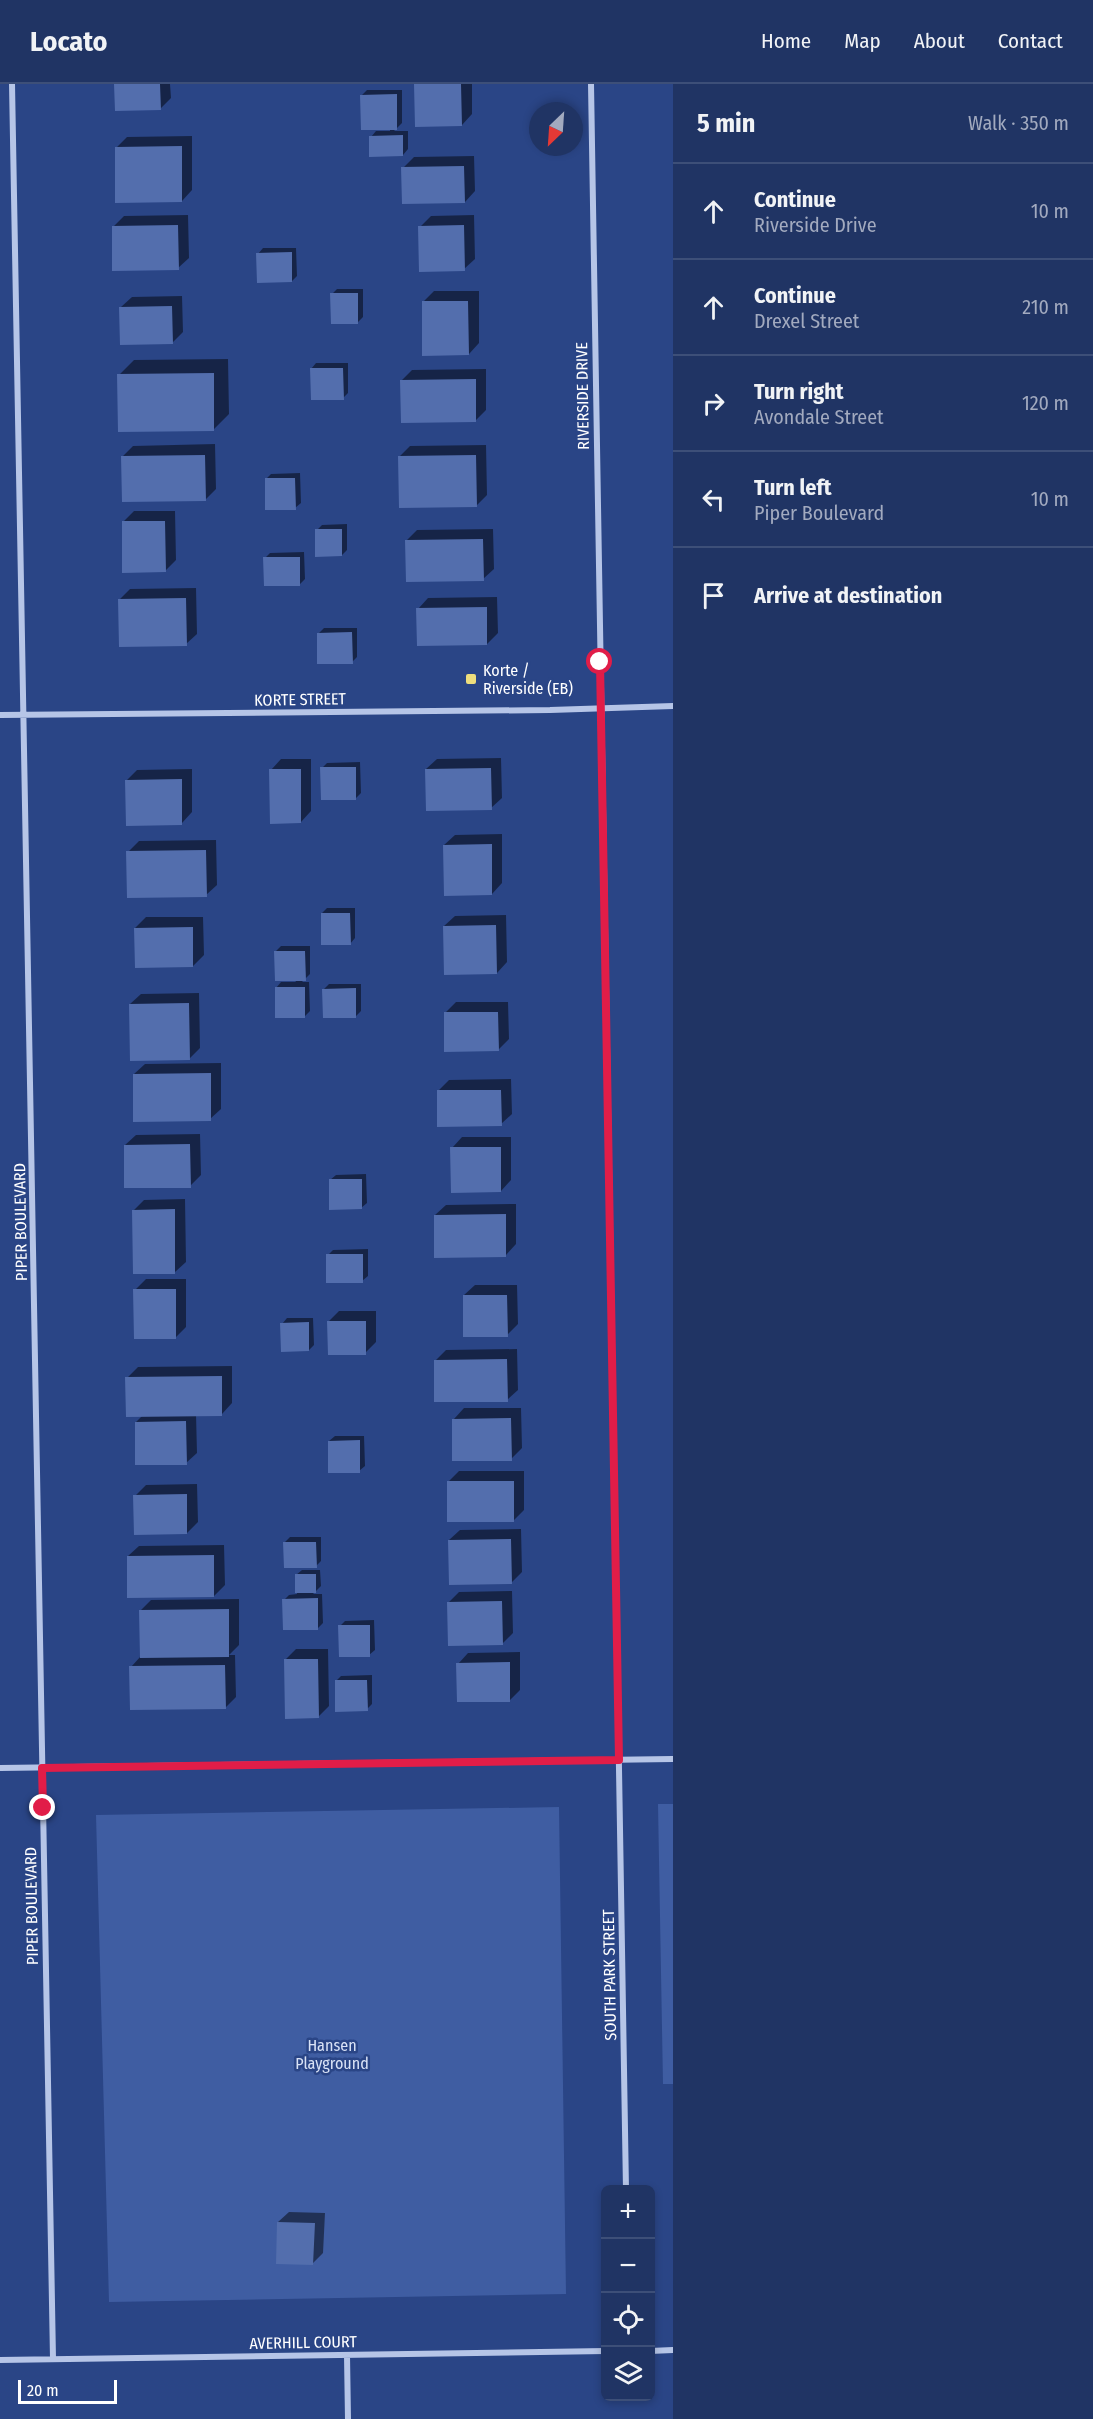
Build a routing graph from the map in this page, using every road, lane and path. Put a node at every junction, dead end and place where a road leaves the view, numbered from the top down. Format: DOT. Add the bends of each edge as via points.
graph roads {
  1 [pos="12,84"];
  2 [pos="591,84"];
  3 [pos="673,706"];
  4 [pos="600,707"];
  5 [pos="0,715"];
  6 [pos="24,715"];
  7 [pos="673,1759"];
  8 [pos="619,1760"];
  9 [pos="0,1768"];
  10 [pos="42,1768"];
  11 [pos="626,2185"];
  12 [pos="673,2350"];
  13 [pos="601,2351"];
  14 [pos="655,2351"];
  15 [pos="346,2355"];
  16 [pos="53,2359"];
  17 [pos="0,2360"];
  18 [pos="348,2419"];
  1 -- 6 [label="street, PIPER BOULEVARD"];
  2 -- 4 [label="street, RIVERSIDE DRIVE"];
  3 -- 4 [label="street, KORTE STREET"];
  4 -- 6 [label="street, KORTE STREET"];
  4 -- 8 [label="street, RIVERSIDE DRIVE"];
  5 -- 6 [label="street, KORTE STREET"];
  6 -- 10 [label="street, PIPER BOULEVARD"];
  7 -- 8 [label="street"];
  8 -- 10 [label="street"];
  8 -- 11 [label="street, SOUTH PARK STREET"];
  9 -- 10 [label="street"];
  10 -- 16 [label="street, PIPER BOULEVARD"];
  12 -- 14 [label="street"];
  13 -- 15 [label="street, AVERHILL COURT"];
  15 -- 16 [label="street, AVERHILL COURT"];
  15 -- 18 [label="street"];
  16 -- 17 [label="street, AVERHILL COURT"];
}
